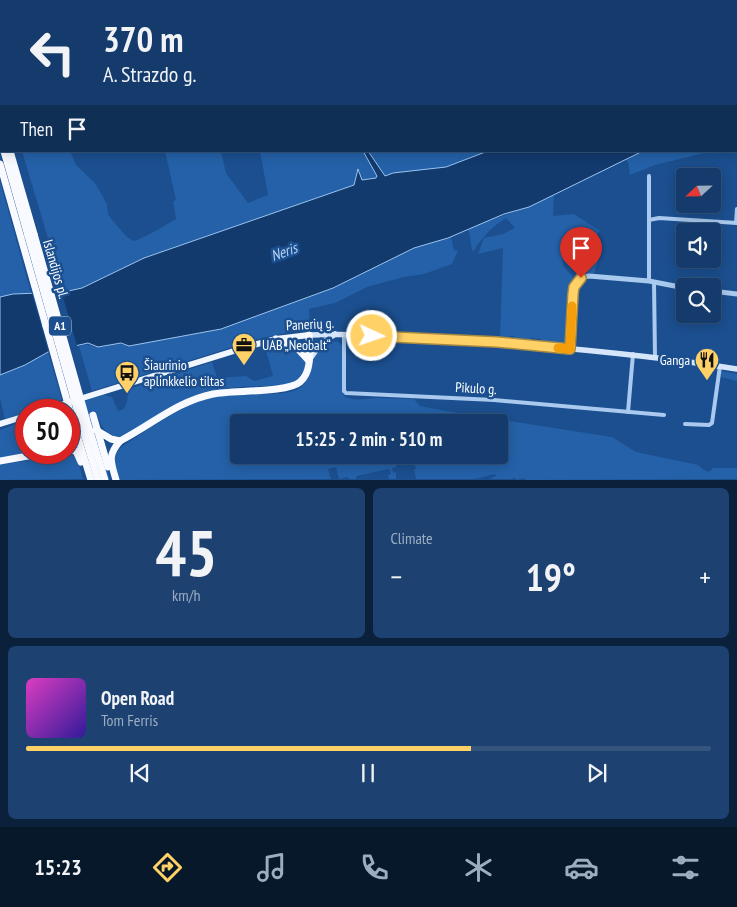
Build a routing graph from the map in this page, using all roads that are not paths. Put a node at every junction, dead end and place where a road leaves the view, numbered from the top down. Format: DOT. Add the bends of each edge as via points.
graph roads {
  1 [pos="6,152"];
  2 [pos="0,164"];
  3 [pos="649,176"];
  4 [pos="737,209"];
  5 [pos="649,220"];
  6 [pos="736,223"];
  7 [pos="28,236"];
  8 [pos="652,282"];
  9 [pos="676,286"];
  10 [pos="721,292"];
  11 [pos="737,294"];
  12 [pos="335,334"];
  13 [pos="344,334"];
  14 [pos="309,335"];
  15 [pos="276,339"];
  16 [pos="570,349"];
  17 [pos="633,354"];
  18 [pos="655,357"];
  19 [pos="309,361"];
  20 [pos="720,366"];
  21 [pos="737,368"];
  22 [pos="79,399"];
  23 [pos="628,412"];
  24 [pos="664,415"];
  25 [pos="15,419"];
  26 [pos="83,421"];
  27 [pos="0,424"];
  28 [pos="684,424"];
  29 [pos="80,427"];
  30 [pos="99,431"];
  31 [pos="120,441"];
  32 [pos="15,458"];
  33 [pos="80,460"];
  34 [pos="0,461"];
  35 [pos="86,480"];
  36 [pos="91,480"];
  37 [pos="98,480"];
  38 [pos="104,480"];
  39 [pos="112,480"];
  40 [pos="116,480"];
  1 -- 7 [label="highway, Islandijos pl. / A1"];
  2 -- 7 [label="highway"];
  3 -- 5 [label="street"];
  4 -- 6 [label="street"];
  5 -- 6 [label="street"];
  5 -- 8 [label="street"];
  7 -- 26 [label="highway, Islandijos pl. / A1, bridge"];
  8 -- 9 [label="street"];
  8 -- 16 [label="street" via="589,276 580,279 574,287"];
  8 -- 18 [label="street"];
  10 -- 11 [label="street"];
  12 -- 13 [label="main road, Panerių g."];
  12 -- 14 [label="main road, Panerių g."];
  12 -- 19 [label="main road" via="319,346"];
  13 -- 16 [label="main road, Panerių g."];
  13 -- 23 [label="street, Pikulo g." via="346,393 494,400"];
  14 -- 15 [label="main road, Panerių g."];
  14 -- 19 [label="highway"];
  15 -- 19 [label="highway" via="298,349"];
  15 -- 22 [label="main road, Panerių g."];
  16 -- 17 [label="main road, Panerių g."];
  17 -- 18 [label="main road, Panerių g."];
  17 -- 23 [label="street"];
  18 -- 20 [label="main road, Panerių g."];
  19 -- 31 [label="highway" via="305,376 295,385 223,392 194,399"];
  20 -- 21 [label="main road, Panerių g."];
  20 -- 28 [label="street" via="712,423 709,426"];
  23 -- 24 [label="street, Pikulo g."];
  25 -- 27 [label="main road"];
  26 -- 29 [label="highway"];
  26 -- 30 [label="highway"];
  26 -- 30 [label="highway"];
  26 -- 36 [label="highway"];
  26 -- 37 [label="highway, Islandijos pl. / A1"];
  26 -- 38 [label="highway, Islandijos pl. / A1"];
  30 -- 31 [label="highway"];
  30 -- 39 [label="highway"];
  31 -- 40 [label="highway" via="111,455"];
  32 -- 34 [label="highway"];
  33 -- 35 [label="highway"];
}
